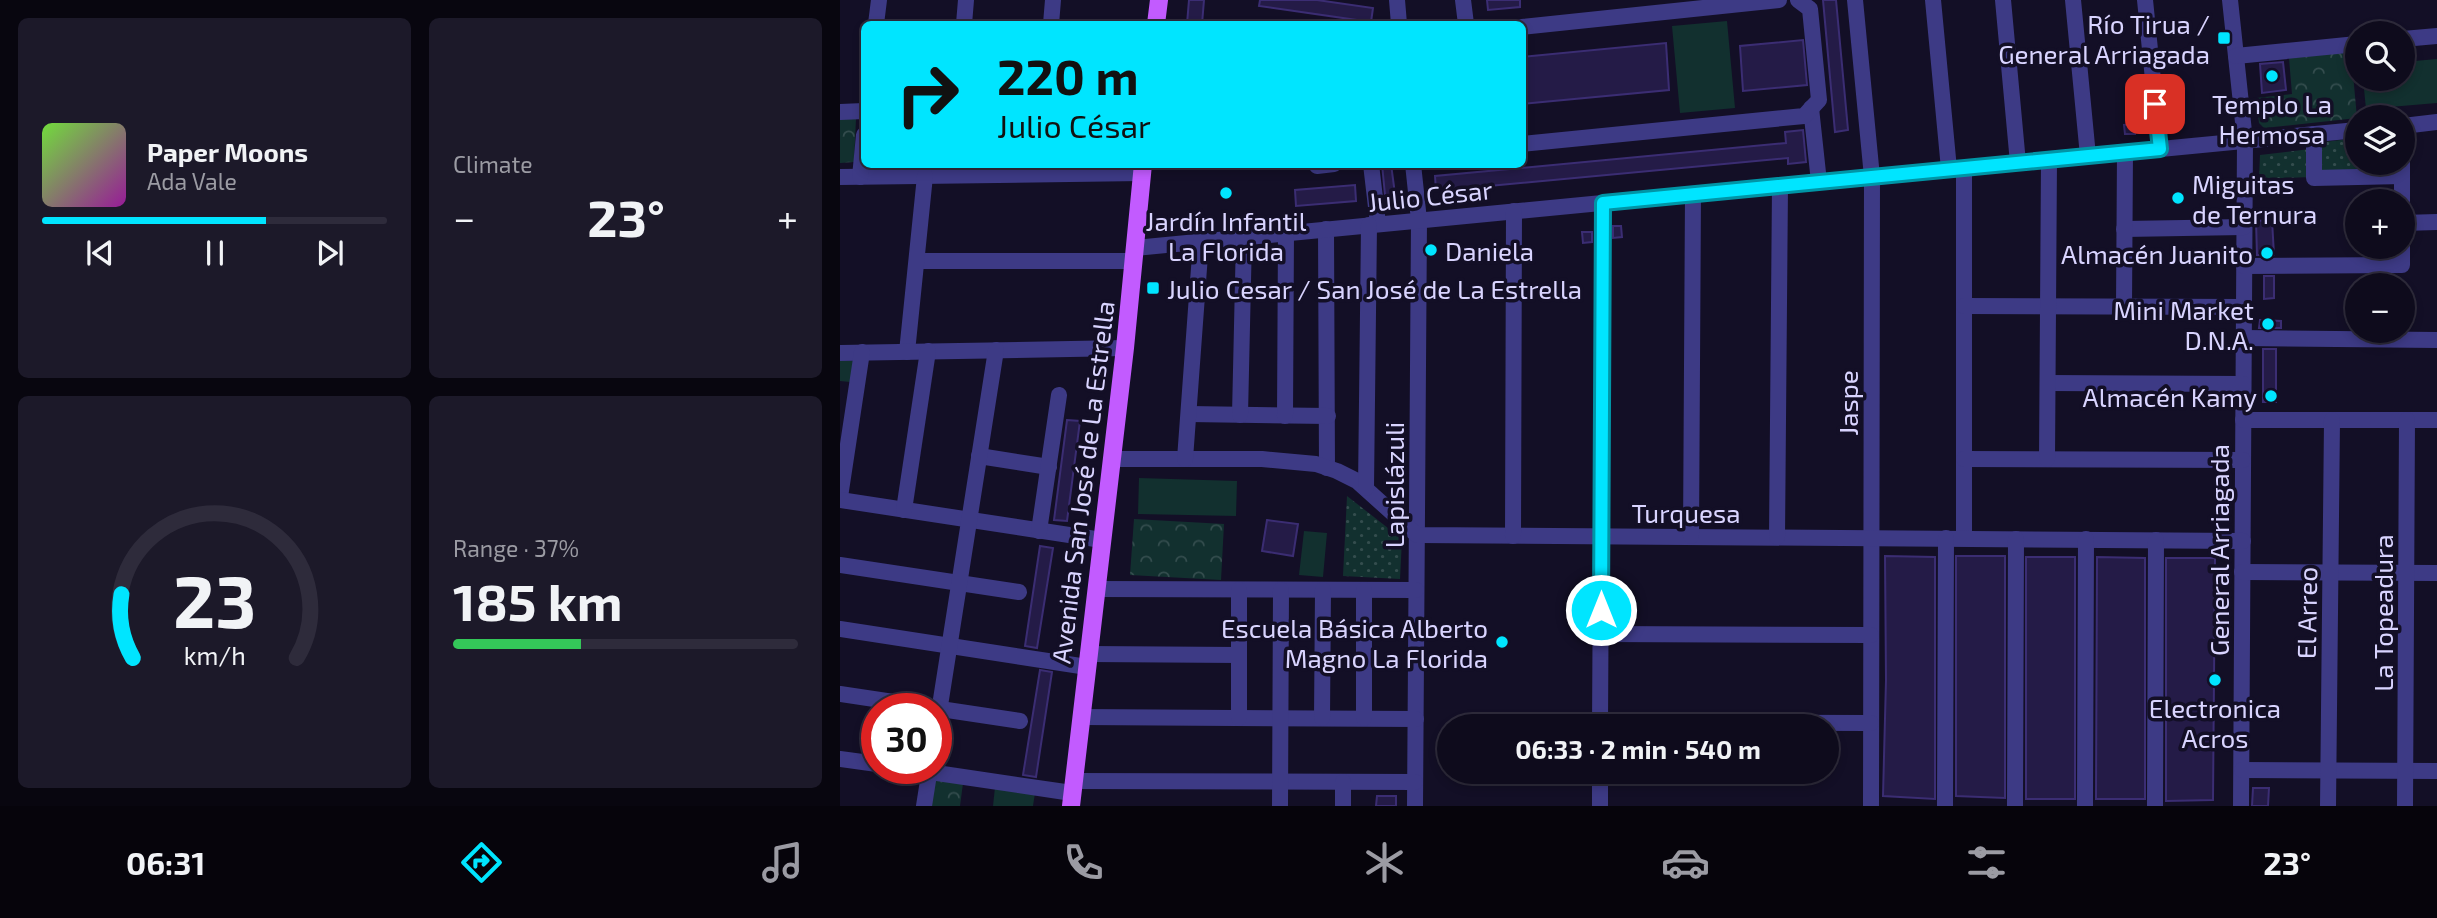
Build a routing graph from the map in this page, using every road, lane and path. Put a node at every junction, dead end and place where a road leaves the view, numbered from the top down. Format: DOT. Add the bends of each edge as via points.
graph roads {
  1 [pos="879,0"];
  2 [pos="967,0"];
  3 [pos="1053,0"];
  4 [pos="1159,0"];
  5 [pos="1397,0"];
  6 [pos="1463,0"];
  7 [pos="1779,0"];
  8 [pos="1798,0"];
  9 [pos="1855,0"];
  10 [pos="1933,0"];
  11 [pos="2003,0"];
  12 [pos="2073,0"];
  13 [pos="2145,0"];
  14 [pos="2231,0"];
  15 [pos="876,21"];
  16 [pos="964,21"];
  17 [pos="1051,21"];
  18 [pos="1157,21"];
  19 [pos="1399,21"];
  20 [pos="1466,21"];
  21 [pos="1526,27"];
  22 [pos="2437,36"];
  23 [pos="2415,38"];
  24 [pos="2345,45"];
  25 [pos="2236,56"];
  26 [pos="1811,108"];
  27 [pos="861,111"];
  28 [pos="840,112"];
  29 [pos="2437,122"];
  30 [pos="2415,125"];
  31 [pos="2345,131"];
  32 [pos="2314,134"];
  33 [pos="2245,141"];
  34 [pos="1526,144"];
  35 [pos="2160,149"];
  36 [pos="2125,152"];
  37 [pos="2088,156"];
  38 [pos="2049,160"];
  39 [pos="2018,163"];
  40 [pos="861,166"];
  41 [pos="1371,168"];
  42 [pos="1413,168"];
  43 [pos="1038,169"];
  44 [pos="1142,169"];
  45 [pos="1957,169"];
  46 [pos="951,170"];
  47 [pos="2347,175"];
  48 [pos="925,176"];
  49 [pos="840,177"];
  50 [pos="860,177"];
  51 [pos="1872,177"];
  52 [pos="1819,182"];
  53 [pos="1780,186"];
  54 [pos="1693,194"];
  55 [pos="1603,203"];
  56 [pos="1514,211"];
  57 [pos="1419,220"];
  58 [pos="2437,222"];
  59 [pos="2415,223"];
  60 [pos="1373,225"];
  61 [pos="2244,227"];
  62 [pos="1326,229"];
  63 [pos="2124,229"];
  64 [pos="1286,233"];
  65 [pos="1244,237"];
  66 [pos="1201,242"];
  67 [pos="1134,254"];
  68 [pos="2402,259"];
  69 [pos="916,261"];
  70 [pos="2244,266"];
  71 [pos="1964,306"];
  72 [pos="2048,307"];
  73 [pos="2124,307"];
  74 [pos="2244,307"];
  75 [pos="2244,338"];
  76 [pos="2437,340"];
  77 [pos="1125,348"];
  78 [pos="996,350"];
  79 [pos="928,351"];
  80 [pos="862,352"];
  81 [pos="907,352"];
  82 [pos="840,353"];
  83 [pos="2048,383"];
  84 [pos="2243,384"];
  85 [pos="1059,395"];
  86 [pos="1189,414"];
  87 [pos="1240,415"];
  88 [pos="1285,416"];
  89 [pos="1328,416"];
  90 [pos="2243,420"];
  91 [pos="2332,420"];
  92 [pos="2407,420"];
  93 [pos="2437,420"];
  94 [pos="979,456"];
  95 [pos="2047,458"];
  96 [pos="1112,459"];
  97 [pos="1185,459"];
  98 [pos="1964,459"];
  99 [pos="2243,460"];
  100 [pos="1049,467"];
  101 [pos="1327,468"];
  102 [pos="1366,488"];
  103 [pos="840,498"];
  104 [pos="904,510"];
  105 [pos="969,520"];
  106 [pos="1039,531"];
  107 [pos="1417,535"];
  108 [pos="1513,536"];
  109 [pos="1601,536"];
  110 [pos="1691,536"];
  111 [pos="1777,537"];
  112 [pos="1871,537"];
  113 [pos="1946,538"];
  114 [pos="1964,538"];
  115 [pos="2016,538"];
  116 [pos="2086,539"];
  117 [pos="1102,540"];
  118 [pos="2156,540"];
  119 [pos="2243,541"];
  120 [pos="840,565"];
  121 [pos="2242,572"];
  122 [pos="2330,573"];
  123 [pos="2406,573"];
  124 [pos="2437,573"];
  125 [pos="959,583"];
  126 [pos="1097,589"];
  127 [pos="1240,590"];
  128 [pos="1281,590"];
  129 [pos="1323,590"];
  130 [pos="1364,590"];
  131 [pos="1416,590"];
  132 [pos="1019,592"];
  133 [pos="840,629"];
  134 [pos="1600,634"];
  135 [pos="1871,635"];
  136 [pos="949,646"];
  137 [pos="1239,654"];
  138 [pos="1088,661"];
  139 [pos="942,693"];
  140 [pos="840,694"];
  141 [pos="861,697"];
  142 [pos="952,711"];
  143 [pos="1600,714"];
  144 [pos="1082,717"];
  145 [pos="1239,718"];
  146 [pos="1281,718"];
  147 [pos="1322,718"];
  148 [pos="1364,718"];
  149 [pos="1416,719"];
  150 [pos="1020,721"];
  151 [pos="1839,723"];
  152 [pos="1871,723"];
  153 [pos="840,759"];
  154 [pos="861,762"];
  155 [pos="2242,769"];
  156 [pos="2329,770"];
  157 [pos="2406,771"];
  158 [pos="2437,771"];
  159 [pos="952,774"];
  160 [pos="1280,782"];
  161 [pos="1343,782"];
  162 [pos="1415,782"];
  163 [pos="928,784"];
  164 [pos="1600,784"];
  165 [pos="1072,794"];
  166 [pos="924,806"];
  167 [pos="1280,806"];
  168 [pos="1343,806"];
  169 [pos="1415,806"];
  170 [pos="1600,806"];
  171 [pos="1871,806"];
  172 [pos="1945,806"];
  173 [pos="2015,806"];
  174 [pos="2085,806"];
  175 [pos="2155,806"];
  176 [pos="2241,806"];
  177 [pos="2328,806"];
  178 [pos="2406,806"];
  1 -- 15 [label="street"];
  2 -- 16 [label="street"];
  3 -- 17 [label="street"];
  4 -- 18 [label="main road"];
  5 -- 19 [label="street"];
  6 -- 20 [label="street"];
  7 -- 21 [label="street"];
  8 -- 26 [label="street" via="1810,9 1819,100"];
  9 -- 51 [label="street, Jaspe"];
  10 -- 45 [label="street"];
  11 -- 39 [label="street"];
  12 -- 37 [label="street"];
  13 -- 35 [label="street"];
  14 -- 25 [label="street, General Arriagada"];
  22 -- 23 [label="street"];
  24 -- 25 [label="street"];
  25 -- 33 [label="street, General Arriagada"];
  26 -- 34 [label="street" via="1804,116"];
  26 -- 52 [label="street"];
  27 -- 28 [label="street"];
  29 -- 30 [label="street"];
  31 -- 32 [label="street, Julio César"];
  32 -- 33 [label="street, Julio César"];
  32 -- 47 [label="street" via="2314,178"];
  33 -- 35 [label="street, Julio César"];
  33 -- 61 [label="street, General Arriagada"];
  35 -- 36 [label="street, Julio César"];
  36 -- 37 [label="street, Julio César"];
  36 -- 63 [label="street"];
  37 -- 38 [label="street, Julio César"];
  38 -- 39 [label="street, Julio César"];
  38 -- 72 [label="street"];
  39 -- 45 [label="street, Julio César"];
  40 -- 50 [label="street"];
  41 -- 60 [label="street"];
  42 -- 57 [label="street, Lapislázuli"];
  43 -- 44 [label="street"];
  43 -- 46 [label="street"];
  44 -- 67 [label="main road, Avenida San José de La Estrella"];
  45 -- 51 [label="street, Julio César"];
  45 -- 71 [label="street"];
  46 -- 48 [label="street"];
  48 -- 50 [label="street"];
  48 -- 69 [label="street"];
  49 -- 50 [label="street"];
  51 -- 52 [label="street, Julio César"];
  51 -- 112 [label="street, Jaspe"];
  52 -- 53 [label="street, Julio César"];
  53 -- 54 [label="street, Julio César"];
  53 -- 111 [label="street"];
  54 -- 55 [label="street, Julio César"];
  54 -- 110 [label="street"];
  55 -- 56 [label="street, Julio César"];
  55 -- 109 [label="street"];
  56 -- 57 [label="street, Julio César"];
  56 -- 108 [label="street"];
  57 -- 60 [label="street, Julio César"];
  57 -- 107 [label="street, Lapislázuli"];
  58 -- 59 [label="street"];
  60 -- 62 [label="street, Julio César"];
  60 -- 102 [label="street"];
  61 -- 63 [label="street"];
  61 -- 70 [label="street, General Arriagada"];
  62 -- 64 [label="street, Julio César"];
  62 -- 89 [label="street"];
  63 -- 73 [label="street"];
  64 -- 65 [label="street, Julio César"];
  64 -- 88 [label="street"];
  65 -- 66 [label="street, Julio César"];
  65 -- 87 [label="street"];
  66 -- 67 [label="street, Julio César"];
  66 -- 86 [label="street"];
  67 -- 69 [label="street, Julio César"];
  67 -- 77 [label="main road, Avenida San José de La Estrella"];
  68 -- 70 [label="street" via="2402,265"];
  69 -- 81 [label="street"];
  70 -- 74 [label="street, General Arriagada"];
  71 -- 72 [label="street"];
  71 -- 98 [label="street"];
  72 -- 73 [label="street"];
  72 -- 83 [label="street"];
  73 -- 74 [label="street"];
  74 -- 75 [label="street, General Arriagada"];
  75 -- 76 [label="street"];
  75 -- 84 [label="street, General Arriagada"];
  77 -- 78 [label="street"];
  77 -- 96 [label="main road, Avenida San José de La Estrella"];
  78 -- 79 [label="street"];
  78 -- 94 [label="street"];
  79 -- 81 [label="street"];
  79 -- 104 [label="street"];
  80 -- 81 [label="street"];
  80 -- 82 [label="street"];
  80 -- 103 [label="street"];
  83 -- 84 [label="street"];
  83 -- 95 [label="street"];
  84 -- 90 [label="street, General Arriagada"];
  85 -- 100 [label="street"];
  86 -- 87 [label="street"];
  86 -- 97 [label="street"];
  87 -- 88 [label="street"];
  88 -- 89 [label="street"];
  89 -- 101 [label="street"];
  90 -- 91 [label="street"];
  90 -- 99 [label="street, General Arriagada"];
  91 -- 92 [label="street"];
  91 -- 122 [label="street, El Arreo"];
  92 -- 93 [label="street"];
  92 -- 123 [label="street, La Topeadura"];
  94 -- 100 [label="street"];
  94 -- 105 [label="street"];
  95 -- 98 [label="street"];
  95 -- 99 [label="street"];
  96 -- 97 [label="street"];
  96 -- 117 [label="main road, Avenida San José de La Estrella"];
  97 -- 101 [label="street" via="1293,461"];
  98 -- 114 [label="street"];
  99 -- 119 [label="street, General Arriagada"];
  100 -- 106 [label="street"];
  101 -- 102 [label="street"];
  102 -- 107 [label="street"];
  103 -- 104 [label="street"];
  104 -- 105 [label="street"];
  105 -- 106 [label="street"];
  105 -- 125 [label="street"];
  106 -- 117 [label="street"];
  107 -- 108 [label="street, Turquesa"];
  107 -- 131 [label="street, Lapislázuli"];
  108 -- 109 [label="street, Turquesa"];
  109 -- 110 [label="street, Turquesa"];
  109 -- 134 [label="street"];
  110 -- 111 [label="street, Turquesa"];
  111 -- 112 [label="street, Turquesa"];
  112 -- 113 [label="street, Turquesa"];
  112 -- 135 [label="street, Jaspe"];
  113 -- 114 [label="street, Turquesa"];
  113 -- 172 [label="street"];
  114 -- 115 [label="street, Turquesa"];
  115 -- 116 [label="street, Turquesa"];
  115 -- 173 [label="street"];
  116 -- 118 [label="street, Turquesa"];
  116 -- 174 [label="street"];
  117 -- 126 [label="main road, Avenida San José de La Estrella"];
  118 -- 119 [label="street, Turquesa"];
  118 -- 175 [label="street"];
  119 -- 121 [label="street, General Arriagada"];
  120 -- 125 [label="street"];
  121 -- 122 [label="street"];
  121 -- 155 [label="street, General Arriagada"];
  122 -- 123 [label="street"];
  122 -- 156 [label="street, El Arreo"];
  123 -- 124 [label="street"];
  123 -- 157 [label="street, La Topeadura"];
  125 -- 132 [label="street"];
  125 -- 136 [label="street"];
  126 -- 127 [label="street"];
  126 -- 138 [label="main road, Avenida San José de La Estrella"];
  127 -- 128 [label="street"];
  127 -- 137 [label="street"];
  128 -- 129 [label="street"];
  128 -- 146 [label="street"];
  129 -- 130 [label="street"];
  129 -- 147 [label="street"];
  130 -- 131 [label="street"];
  130 -- 148 [label="street"];
  131 -- 149 [label="street, Lapislázuli"];
  133 -- 136 [label="street"];
  134 -- 135 [label="street"];
  134 -- 143 [label="street"];
  135 -- 152 [label="street, Jaspe"];
  136 -- 138 [label="street"];
  136 -- 139 [label="street"];
  137 -- 138 [label="street"];
  137 -- 145 [label="street"];
  138 -- 144 [label="main road, Avenida San José de La Estrella"];
  140 -- 141 [label="street"];
  142 -- 150 [label="street"];
  144 -- 145 [label="street"];
  144 -- 165 [label="main road, Avenida San José de La Estrella"];
  145 -- 146 [label="street"];
  146 -- 147 [label="street"];
  146 -- 160 [label="street"];
  147 -- 148 [label="street"];
  148 -- 149 [label="street"];
  149 -- 162 [label="street, Lapislázuli"];
  151 -- 152 [label="street"];
  152 -- 171 [label="street, Jaspe"];
  153 -- 154 [label="street"];
  155 -- 156 [label="street"];
  155 -- 176 [label="street, General Arriagada"];
  156 -- 157 [label="street"];
  156 -- 177 [label="street, El Arreo"];
  157 -- 158 [label="street"];
  157 -- 178 [label="street, La Topeadura"];
  159 -- 165 [label="street"];
  160 -- 161 [label="street"];
  160 -- 165 [label="street"];
  160 -- 167 [label="street"];
  161 -- 162 [label="street"];
  161 -- 168 [label="street"];
  162 -- 169 [label="street, Lapislázuli"];
  163 -- 166 [label="street"];
  164 -- 170 [label="street"];
}
